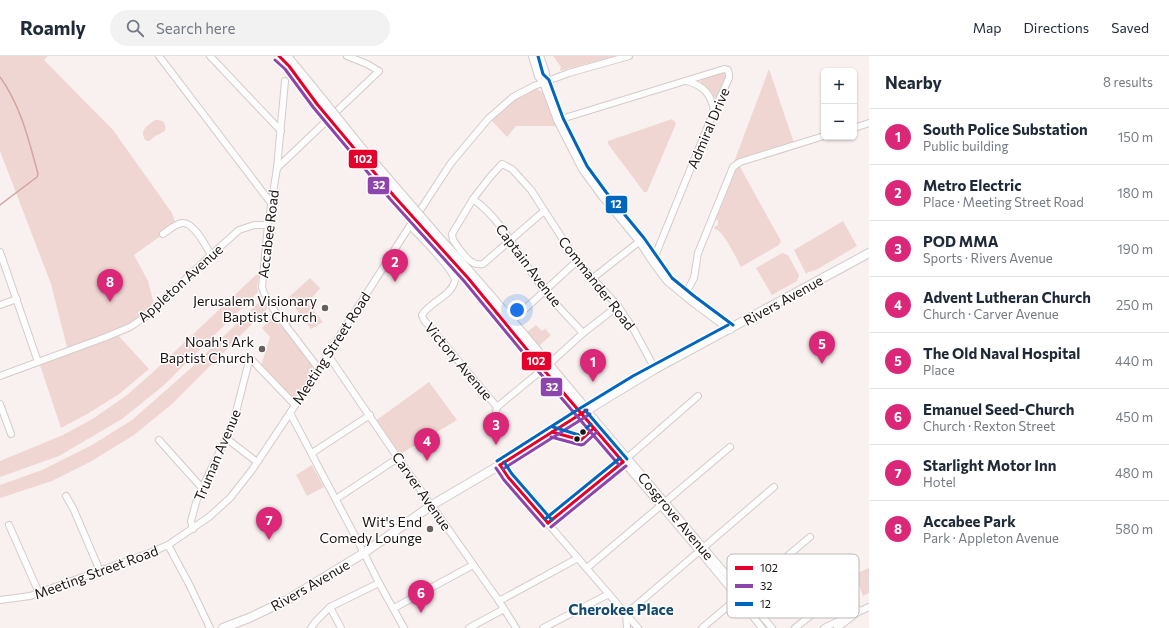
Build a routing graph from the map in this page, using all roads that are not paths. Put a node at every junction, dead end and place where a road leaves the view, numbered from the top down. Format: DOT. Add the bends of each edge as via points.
graph roads {
  1 [pos="159,56"];
  2 [pos="210,56"];
  3 [pos="279,56"];
  4 [pos="287,56"];
  5 [pos="347,56"];
  6 [pos="533,56"];
  7 [pos="539,56"];
  8 [pos="630,56"];
  9 [pos="285,81"];
  10 [pos="687,81"];
  11 [pos="544,82"];
  12 [pos="320,102"];
  13 [pos="714,111"];
  14 [pos="558,120"];
  15 [pos="869,123"];
  16 [pos="857,127"];
  17 [pos="281,131"];
  18 [pos="821,137"];
  19 [pos="277,168"];
  20 [pos="473,199"];
  21 [pos="271,203"];
  22 [pos="544,211"];
  23 [pos="268,225"];
  24 [pos="410,226"];
  25 [pos="162,234"];
  26 [pos="509,240"];
  27 [pos="640,241"];
  28 [pos="439,242"];
  29 [pos="0,252"];
  30 [pos="869,253"];
  31 [pos="211,255"];
  32 [pos="577,261"];
  33 [pos="653,261"];
  34 [pos="593,278"];
  35 [pos="544,290"];
  36 [pos="685,295"];
  37 [pos="16,299"];
  38 [pos="0,305"];
  39 [pos="618,306"];
  40 [pos="513,320"];
  41 [pos="730,328"];
  42 [pos="583,333"];
  43 [pos="328,355"];
  44 [pos="38,362"];
  45 [pos="546,367"];
  46 [pos="319,369"];
  47 [pos="655,369"];
  48 [pos="0,376"];
  49 [pos="698,396"];
  50 [pos="0,404"];
  51 [pos="295,405"];
  52 [pos="584,412"];
  53 [pos="290,413"];
  54 [pos="370,415"];
  55 [pos="11,434"];
  56 [pos="226,438"];
  57 [pos="159,440"];
  58 [pos="730,446"];
  59 [pos="312,453"];
  60 [pos="398,458"];
  61 [pos="625,460"];
  62 [pos="257,462"];
  63 [pos="500,465"];
  64 [pos="774,487"];
  65 [pos="202,488"];
  66 [pos="66,496"];
  67 [pos="336,499"];
  68 [pos="663,504"];
  69 [pos="432,506"];
  70 [pos="548,523"];
  71 [pos="9,525"];
  72 [pos="193,529"];
  73 [pos="810,537"];
  74 [pos="168,545"];
  75 [pos="702,550"];
  76 [pos="364,553"];
  77 [pos="790,554"];
  78 [pos="578,558"];
  79 [pos="473,565"];
  80 [pos="587,568"];
  81 [pos="100,572"];
  82 [pos="727,579"];
  83 [pos="379,583"];
  84 [pos="39,593"];
  85 [pos="609,594"];
  86 [pos="0,600"];
  87 [pos="499,601"];
  88 [pos="330,607"];
  89 [pos="727,607"];
  90 [pos="869,607"];
  91 [pos="394,608"];
  92 [pos="504,609"];
  93 [pos="859,612"];
  94 [pos="626,614"];
  95 [pos="755,618"];
  96 [pos="762,618"];
  97 [pos="808,618"];
  98 [pos="845,618"];
  99 [pos="850,618"];
  100 [pos="210,628"];
  101 [pos="223,628"];
  102 [pos="311,628"];
  103 [pos="341,628"];
  104 [pos="404,628"];
  105 [pos="469,628"];
  106 [pos="516,628"];
  107 [pos="543,628"];
  108 [pos="627,628"];
  109 [pos="638,628"];
  110 [pos="702,628"];
  111 [pos="762,628"];
  112 [pos="772,628"];
  113 [pos="795,628"];
  114 [pos="824,628"];
  115 [pos="837,628"];
  1 -- 21 [label="street"];
  2 -- 17 [label="street"];
  3 -- 12 [label="main road, Cosgrove Avenue"];
  4 -- 12 [label="main road, Cosgrove Avenue"];
  5 -- 19 [label="street" via="379,70"];
  6 -- 11 [label="main road" via="539,76"];
  7 -- 11 [label="main road" via="545,73"];
  8 -- 11 [label="street, Meeting Street Road"];
  9 -- 17 [label="street, Accabee Road"];
  10 -- 13 [label="street" via="698,84 708,94"];
  10 -- 13 [label="street, Admiral Drive" via="728,70 729,78"];
  10 -- 14 [label="street, Admiral Drive"];
  11 -- 14 [label="main road"];
  11 -- 24 [label="street, Meeting Street Road" via="513,97 488,119 451,163"];
  12 -- 28 [label="main road, Cosgrove Avenue, bridge" via="394,196"];
  13 -- 33 [label="street, Admiral Drive"];
  14 -- 27 [label="main road" via="583,169"];
  15 -- 16 [label="street"];
  17 -- 19 [label="street, Accabee Road"];
  18 -- 36 [label="street" via="740,162 733,167 698,253 694,278"];
  19 -- 21 [label="street, Accabee Road"];
  20 -- 22 [label="street, Commander Road" via="502,164 512,169 531,190"];
  20 -- 26 [label="street, Captain Avenue" via="484,207"];
  20 -- 26 [label="street" via="452,234 453,240 469,260 472,263 483,264"];
  21 -- 23 [label="street, Accabee Road"];
  22 -- 26 [label="street"];
  22 -- 32 [label="street, Commander Road"];
  23 -- 31 [label="street, Appleton Avenue" via="254,225 239,230"];
  23 -- 46 [label="street, Accabee Road" via="262,274 264,293"];
  24 -- 43 [label="street, Meeting Street Road"];
  24 -- 45 [label="street, Victory Avenue" via="455,280 452,289 426,309 422,315 424,320 497,409"];
  25 -- 31 [label="street" via="184,222 193,227"];
  26 -- 35 [label="street, Captain Avenue"];
  27 -- 33 [label="main road"];
  27 -- 34 [label="street"];
  28 -- 40 [label="main road, Cosgrove Avenue" via="473,274"];
  28 -- 45 [label="main road, Cosgrove Avenue"];
  29 -- 37 [label="street"];
  30 -- 41 [label="main road, Rivers Avenue"];
  31 -- 44 [label="street, Appleton Avenue" via="138,322 116,333"];
  32 -- 34 [label="street, Commander Road"];
  32 -- 35 [label="street"];
  33 -- 36 [label="main road" via="668,281"];
  34 -- 39 [label="street, Commander Road"];
  35 -- 40 [label="street"];
  35 -- 42 [label="street, Captain Avenue"];
  36 -- 41 [label="main road"];
  37 -- 38 [label="street"];
  37 -- 44 [label="street"];
  39 -- 42 [label="street"];
  39 -- 47 [label="street, Commander Road"];
  40 -- 45 [label="main road, Cosgrove Avenue"];
  41 -- 47 [label="main road, Rivers Avenue"];
  42 -- 45 [label="street"];
  43 -- 46 [label="street, Meeting Street Road"];
  43 -- 54 [label="street, Carver Avenue"];
  44 -- 48 [label="street, Appleton Avenue"];
  45 -- 52 [label="main road, Cosgrove Avenue"];
  46 -- 51 [label="street, Meeting Street Road"];
  47 -- 52 [label="main road, Rivers Avenue"];
  49 -- 61 [label="street"];
  50 -- 55 [label="street"];
  51 -- 53 [label="street, Meeting Street Road"];
  51 -- 56 [label="street, Truman Avenue" via="252,360 249,361 235,416"];
  52 -- 61 [label="street, Cosgrove Avenue"];
  52 -- 63 [label="main road, Rivers Avenue"];
  53 -- 59 [label="street"];
  53 -- 62 [label="street, Meeting Street Road"];
  54 -- 59 [label="street"];
  54 -- 60 [label="street, Carver Avenue"];
  56 -- 62 [label="street"];
  56 -- 65 [label="street, Truman Avenue"];
  57 -- 65 [label="street"];
  58 -- 68 [label="street"];
  59 -- 67 [label="street"];
  60 -- 67 [label="street"];
  60 -- 69 [label="street, Carver Avenue"];
  61 -- 68 [label="street, Cosgrove Avenue"];
  61 -- 70 [label="street"];
  62 -- 72 [label="street, Meeting Street Road" via="230,498"];
  63 -- 69 [label="main road, Rivers Avenue"];
  63 -- 70 [label="street"];
  64 -- 75 [label="street"];
  65 -- 72 [label="street, Truman Avenue" via="193,514"];
  66 -- 81 [label="street"];
  67 -- 76 [label="street"];
  68 -- 75 [label="street, Cosgrove Avenue"];
  68 -- 80 [label="street"];
  69 -- 76 [label="main road, Rivers Avenue"];
  69 -- 79 [label="street, Carver Avenue"];
  70 -- 78 [label="street"];
  71 -- 84 [label="street"];
  72 -- 74 [label="street, Meeting Street Road"];
  73 -- 77 [label="street"];
  74 -- 81 [label="street, Meeting Street Road"];
  74 -- 100 [label="street"];
  75 -- 82 [label="street, Cosgrove Avenue"];
  75 -- 94 [label="street"];
  76 -- 83 [label="street"];
  76 -- 101 [label="main road, Rivers Avenue" via="280,603"];
  78 -- 80 [label="street"];
  78 -- 87 [label="street"];
  79 -- 87 [label="street, Carver Avenue"];
  79 -- 91 [label="street"];
  80 -- 85 [label="street"];
  81 -- 84 [label="street, Meeting Street Road"];
  83 -- 88 [label="street"];
  83 -- 91 [label="street"];
  84 -- 86 [label="street, Meeting Street Road"];
  85 -- 94 [label="street"];
  85 -- 107 [label="street"];
  87 -- 92 [label="street, Carver Avenue"];
  88 -- 102 [label="street"];
  88 -- 103 [label="street"];
  89 -- 110 [label="street"];
  90 -- 93 [label="street"];
  91 -- 104 [label="street"];
  92 -- 105 [label="street"];
  92 -- 106 [label="street, Carver Avenue"];
  94 -- 108 [label="street"];
  94 -- 109 [label="street"];
  95 -- 111 [label="street, Cosgrove Avenue"];
  96 -- 112 [label="street, Cosgrove Avenue"];
  97 -- 113 [label="street"];
  98 -- 114 [label="street"];
  99 -- 115 [label="street"];
}
